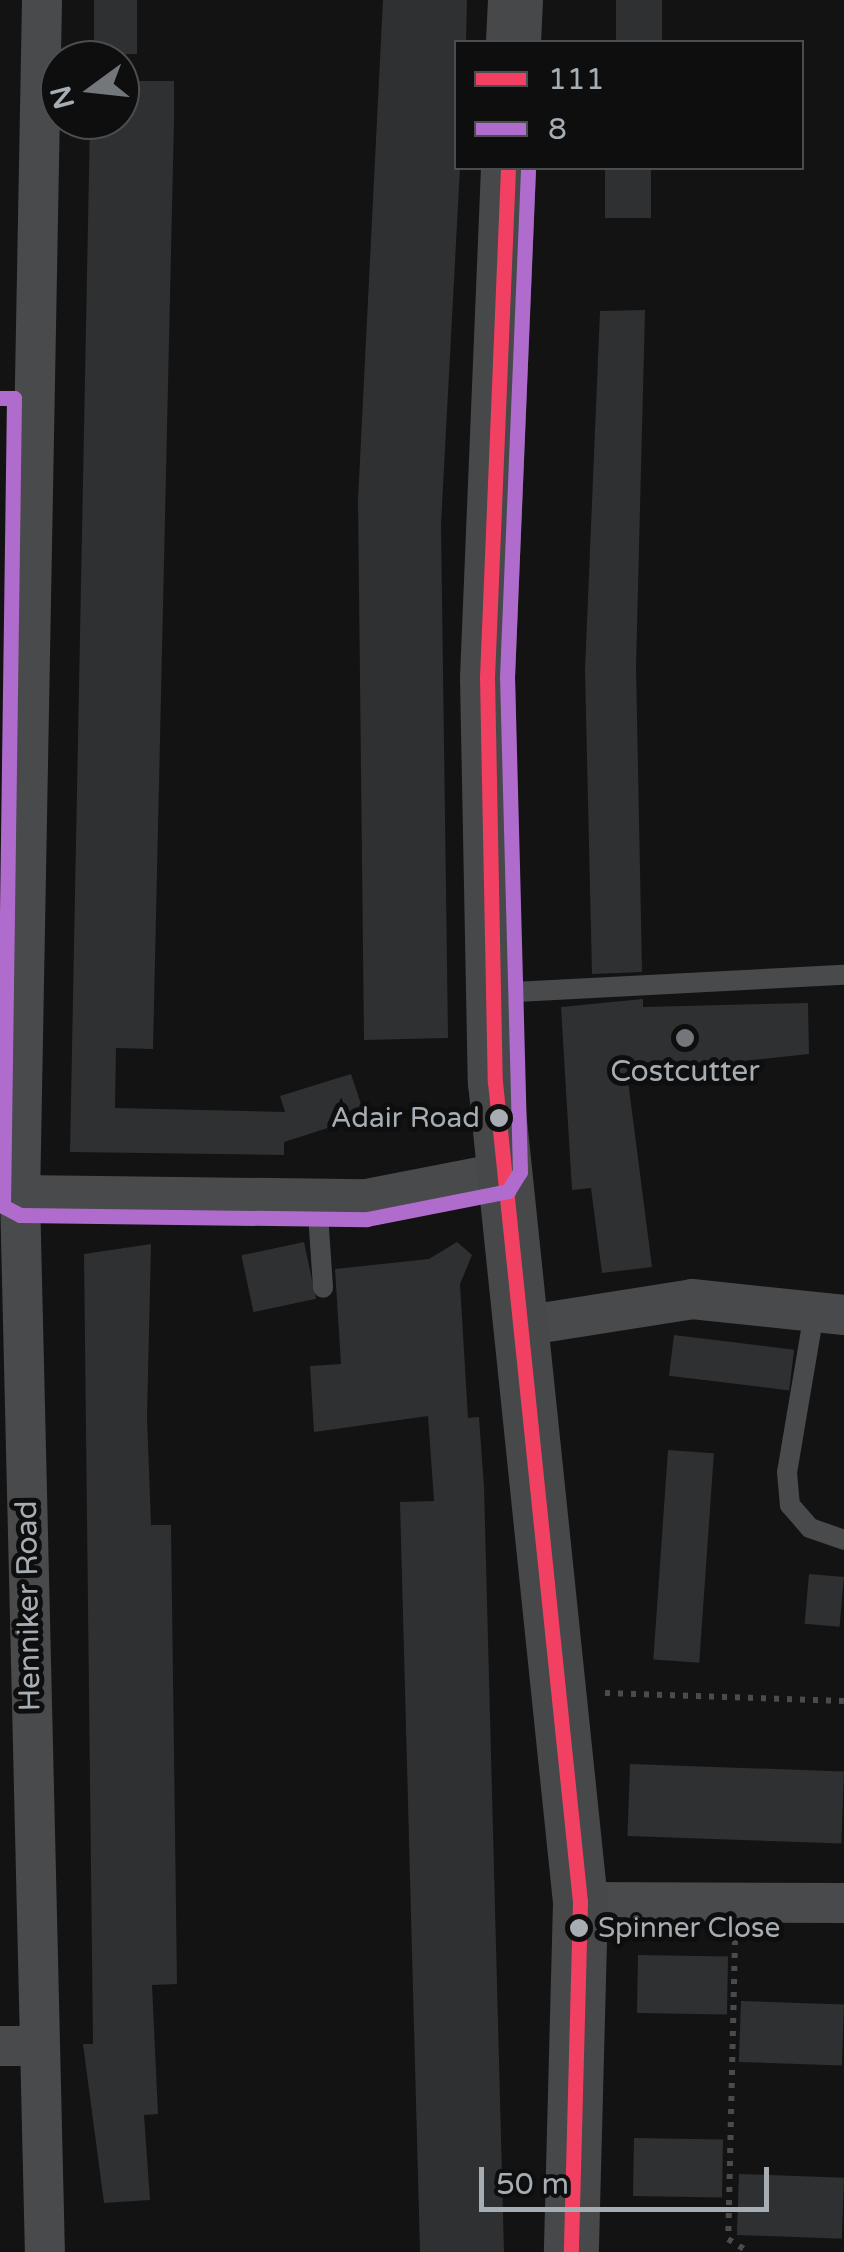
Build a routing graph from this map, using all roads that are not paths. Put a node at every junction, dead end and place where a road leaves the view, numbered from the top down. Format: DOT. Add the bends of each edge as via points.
graph roads {
  1 [pos="42,0"];
  2 [pos="515,0"];
  3 [pos="513,40"];
  4 [pos="508,170"];
  5 [pos="17,379"];
  6 [pos="11,928"];
  7 [pos="844,975"];
  8 [pos="494,994"];
  9 [pos="500,1173"];
  10 [pos="20,1195"];
  11 [pos="318,1200"];
  12 [pos="323,1288"];
  13 [pos="829,1314"];
  14 [pos="516,1327"];
  15 [pos="844,1540"];
  16 [pos="580,1902"];
  17 [pos="844,1904"];
  18 [pos="19,2046"];
  19 [pos="45,2252"];
  20 [pos="572,2252"];
  1 -- 5 [label="street, Henniker Road"];
  2 -- 3 [label="main road"];
  4 -- 8 [label="main road" via="487,676"];
  5 -- 6 [label="street, Henniker Road"];
  6 -- 10 [label="street, Henniker Road"];
  7 -- 8 [label="lane"];
  8 -- 9 [label="main road"];
  9 -- 11 [label="street"];
  9 -- 14 [label="main road"];
  10 -- 11 [label="street"];
  10 -- 18 [label="street, Henniker Road"];
  11 -- 12 [label="lane"];
  13 -- 14 [label="street" via="692,1299"];
  13 -- 15 [label="lane" via="787,1472 790,1506 810,1528"];
  14 -- 16 [label="main road" via="563,1691"];
  16 -- 17 [label="street"];
  16 -- 20 [label="main road"];
  18 -- 19 [label="street, Henniker Road"];
}
